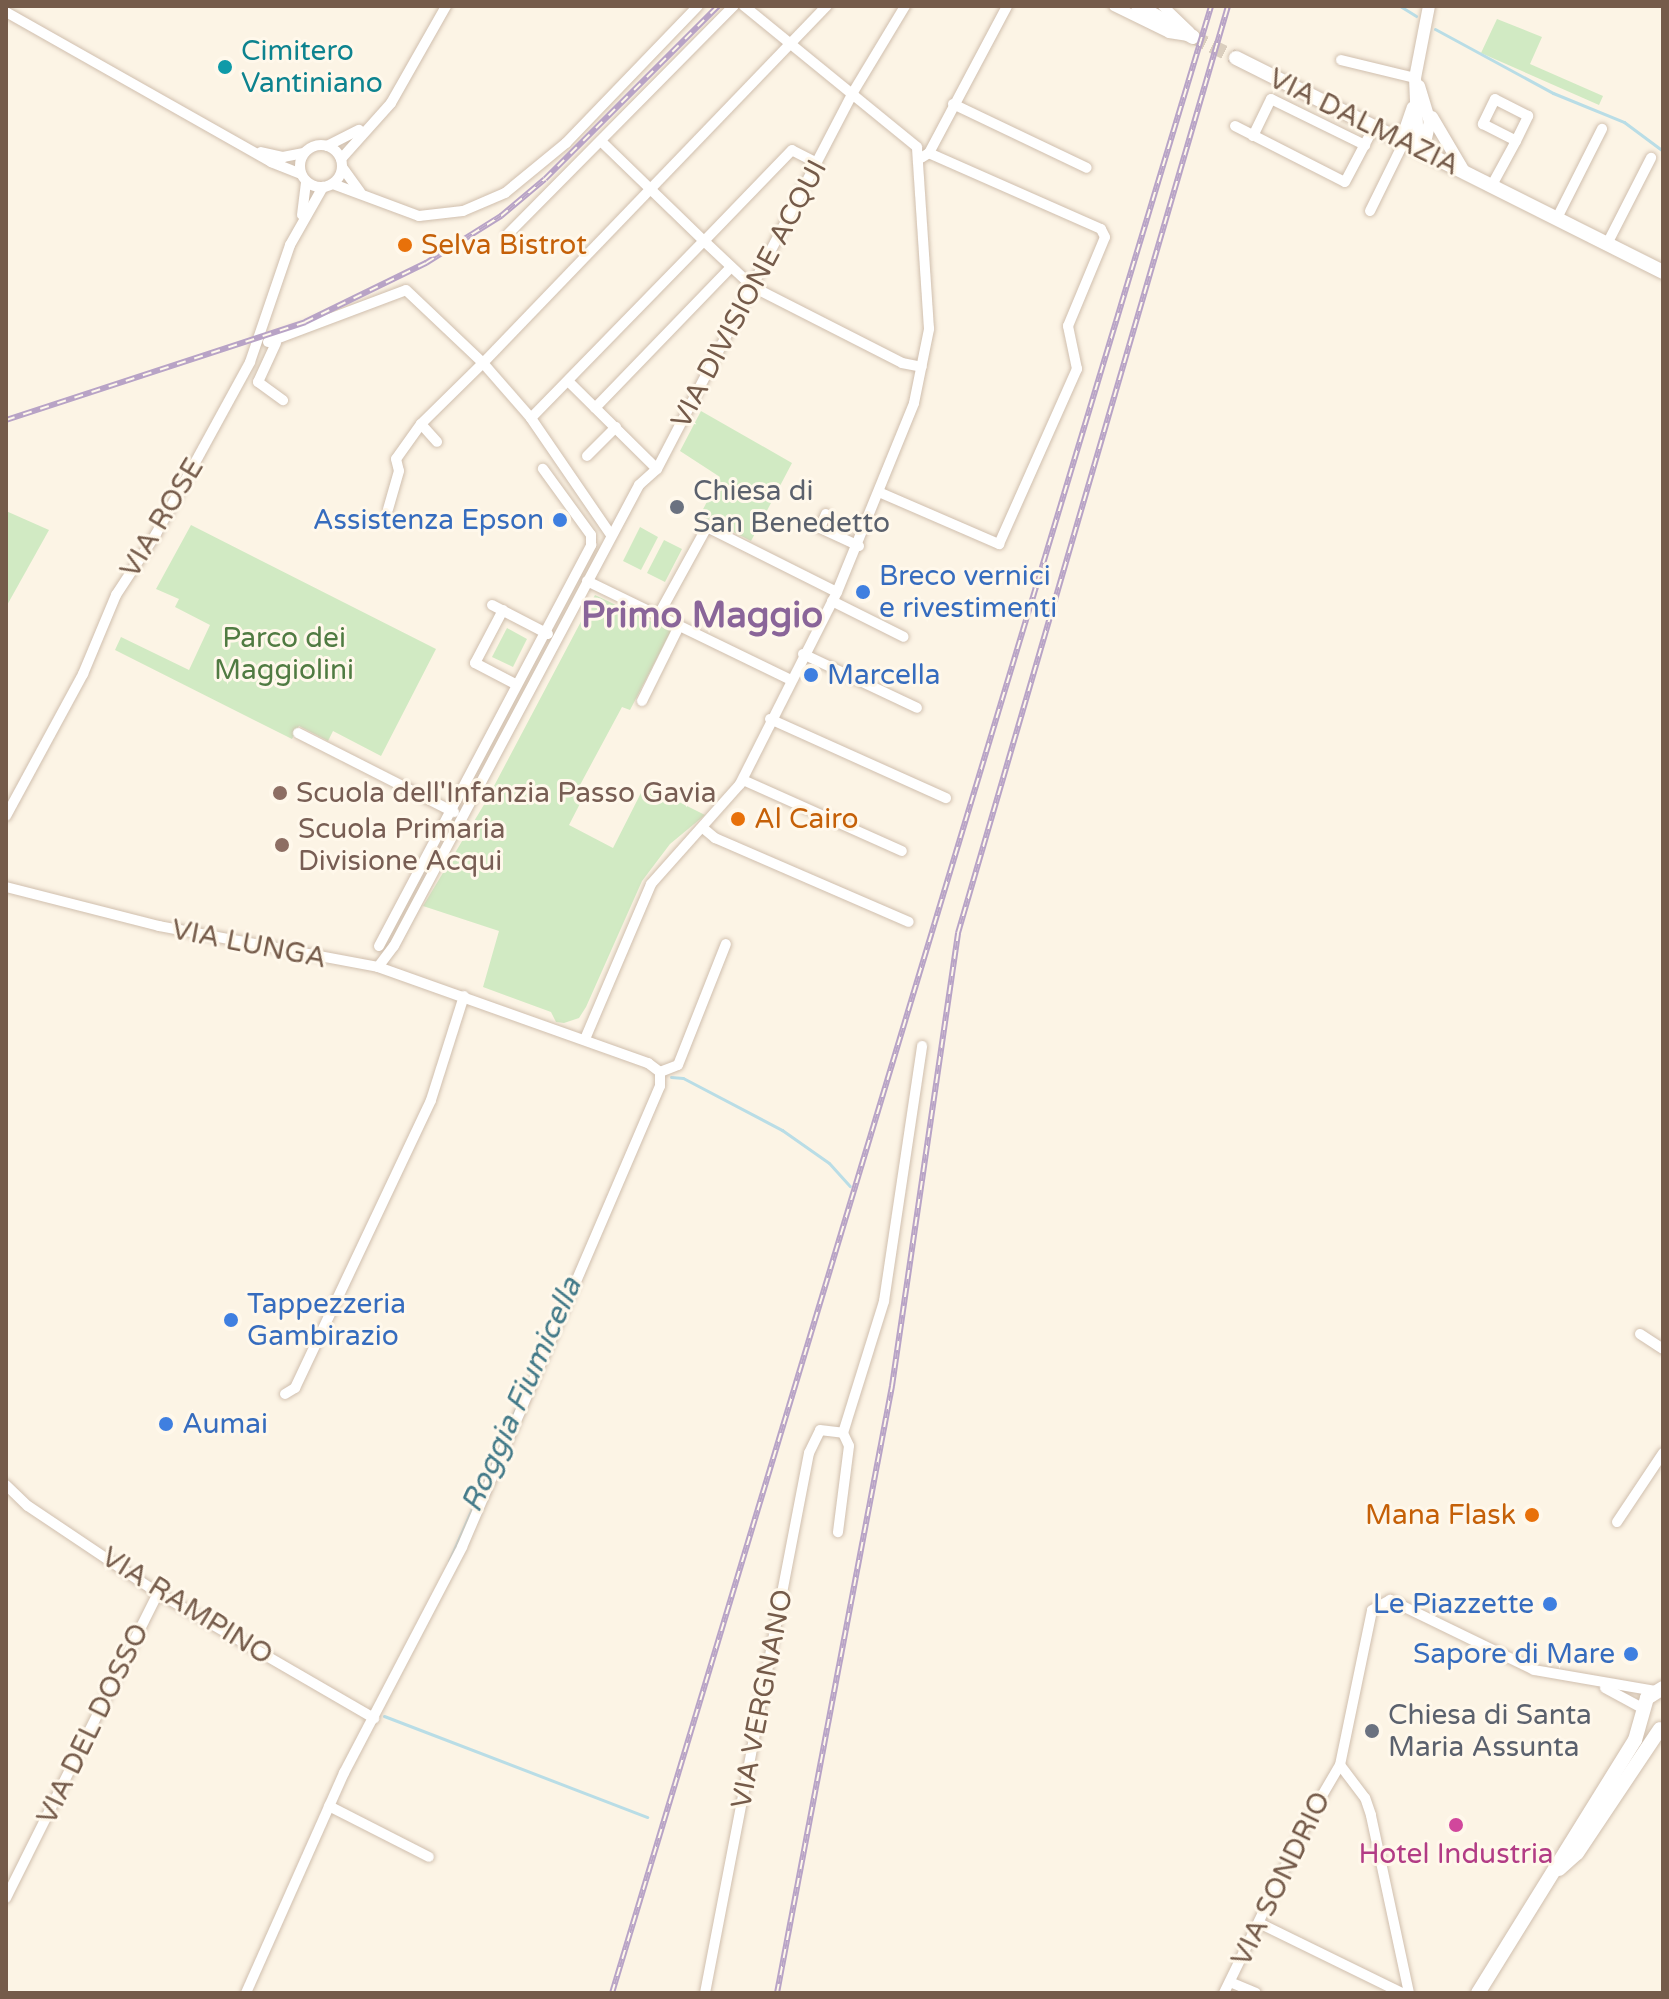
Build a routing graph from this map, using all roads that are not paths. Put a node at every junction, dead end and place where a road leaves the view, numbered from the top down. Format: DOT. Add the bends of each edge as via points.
graph roads {
  1 [pos="446,6"];
  2 [pos="698,6"];
  3 [pos="734,6"];
  4 [pos="744,6"];
  5 [pos="827,6"];
  6 [pos="905,6"];
  7 [pos="1007,6"];
  8 [pos="1114,6"];
  9 [pos="1138,6"];
  10 [pos="1163,6"];
  11 [pos="1429,6"];
  12 [pos="6,12"];
  13 [pos="1193,37"];
  14 [pos="790,44"];
  15 [pos="1236,58"];
  16 [pos="1341,60"];
  17 [pos="1415,78"];
  18 [pos="852,94"];
  19 [pos="1415,96"];
  20 [pos="953,104"];
  21 [pos="1429,113"];
  22 [pos="378,119"];
  23 [pos="1235,126"];
  24 [pos="1374,127"];
  25 [pos="1602,129"];
  26 [pos="1253,136"];
  27 [pos="1516,141"];
  28 [pos="603,143"];
  29 [pos="1409,144"];
  30 [pos="1365,145"];
  31 [pos="327,146"];
  32 [pos="255,150"];
  33 [pos="304,153"];
  34 [pos="925,156"];
  35 [pos="1651,158"];
  36 [pos="342,163"];
  37 [pos="817,163"];
  38 [pos="1087,168"];
  39 [pos="1465,173"];
  40 [pos="303,177"];
  41 [pos="1492,185"];
  42 [pos="328,186"];
  43 [pos="651,189"];
  44 [pos="360,192"];
  45 [pos="1370,211"];
  46 [pos="302,217"];
  47 [pos="1557,218"];
  48 [pos="508,234"];
  49 [pos="704,241"];
  50 [pos="1607,244"];
  51 [pos="731,267"];
  52 [pos="1663,272"];
  53 [pos="753,287"];
  54 [pos="483,363"];
  55 [pos="922,367"];
  56 [pos="568,381"];
  57 [pos="283,400"];
  58 [pos="595,408"];
  59 [pos="531,418"];
  60 [pos="421,424"];
  61 [pos="616,427"];
  62 [pos="437,442"];
  63 [pos="587,456"];
  64 [pos="543,469"];
  65 [pos="657,469"];
  66 [pos="576,482"];
  67 [pos="561,493"];
  68 [pos="881,493"];
  69 [pos="388,509"];
  70 [pos="826,514"];
  71 [pos="611,535"];
  72 [pos="859,546"];
  73 [pos="577,572"];
  74 [pos="588,580"];
  75 [pos="835,596"];
  76 [pos="658,616"];
  77 [pos="679,626"];
  78 [pos="545,632"];
  79 [pos="904,637"];
  80 [pos="557,638"];
  81 [pos="803,654"];
  82 [pos="789,679"];
  83 [pos="517,685"];
  84 [pos="642,701"];
  85 [pos="917,708"];
  86 [pos="770,719"];
  87 [pos="298,733"];
  88 [pos="743,780"];
  89 [pos="946,798"];
  90 [pos="451,811"];
  91 [pos="7,814"];
  92 [pos="463,817"];
  93 [pos="703,828"];
  94 [pos="902,851"];
  95 [pos="6,887"];
  96 [pos="6,894"];
  97 [pos="31,896"];
  98 [pos="909,922"];
  99 [pos="726,944"];
  100 [pos="379,946"];
  101 [pos="378,967"];
  102 [pos="464,996"];
  103 [pos="585,1039"];
  104 [pos="922,1046"];
  105 [pos="660,1072"];
  106 [pos="1640,1334"];
  107 [pos="1663,1349"];
  108 [pos="285,1394"];
  109 [pos="843,1433"];
  110 [pos="1663,1453"];
  111 [pos="6,1485"];
  112 [pos="1617,1522"];
  113 [pos="838,1532"];
  114 [pos="158,1593"];
  115 [pos="1596,1683"];
  116 [pos="1661,1689"];
  117 [pos="1644,1710"];
  118 [pos="374,1718"];
  119 [pos="1662,1729"];
  120 [pos="1340,1765"];
  121 [pos="329,1806"];
  122 [pos="429,1857"];
  123 [pos="1556,1872"];
  124 [pos="6,1898"];
  125 [pos="1261,1924"];
  126 [pos="1230,1982"];
  127 [pos="246,1993"];
  128 [pos="705,1993"];
  129 [pos="1224,1993"];
  130 [pos="1256,1993"];
  131 [pos="1402,1993"];
  132 [pos="1409,1993"];
  133 [pos="1478,1993"];
  1 -- 22 [label="street"];
  2 -- 44 [label="street" via="566,143 505,193 463,211 419,216"];
  3 -- 28 [label="street"];
  4 -- 14 [label="street"];
  5 -- 14 [label="street"];
  6 -- 18 [label="street, VIA DIVISIONE ACQUI"];
  7 -- 20 [label="street"];
  8 -- 13 [label="street" via="1169,33"];
  9 -- 13 [label="main road"];
  10 -- 13 [label="street"];
  11 -- 17 [label="street"];
  12 -- 32 [label="street"];
  14 -- 18 [label="street"];
  14 -- 43 [label="street"];
  15 -- 24 [label="main road, VIA DALMAZIA"];
  16 -- 17 [label="street"];
  17 -- 19 [label="street"];
  17 -- 21 [label="street"];
  18 -- 34 [label="street"];
  18 -- 37 [label="street, VIA DIVISIONE ACQUI"];
  19 -- 29 [label="street"];
  19 -- 29 [label="street" via="1405,130"];
  20 -- 34 [label="street"];
  20 -- 38 [label="street"];
  21 -- 29 [label="street" via="1430,131"];
  21 -- 39 [label="street"];
  22 -- 31 [label="street"];
  22 -- 36 [label="street"];
  23 -- 26 [label="street"];
  24 -- 29 [label="main road, VIA DALMAZIA"];
  24 -- 30 [label="street"];
  25 -- 47 [label="street"];
  26 -- 30 [label="street" via="1345,182"];
  26 -- 30 [label="street" via="1271,99"];
  27 -- 27 [label="street, VIA DALMAZIA" via="1483,124 1495,99 1528,116"];
  27 -- 41 [label="street, VIA DALMAZIA"];
  28 -- 43 [label="street"];
  28 -- 48 [label="street"];
  29 -- 39 [label="main road, VIA DALMAZIA"];
  29 -- 45 [label="street"];
  31 -- 33 [label="street"];
  31 -- 36 [label="street"];
  32 -- 33 [label="street" via="283,157"];
  32 -- 40 [label="street"];
  33 -- 40 [label="street"];
  34 -- 55 [label="street" via="929,329"];
  34 -- 68 [label="street" via="1101,229 1105,237 1068,326 1077,369 999,544"];
  35 -- 50 [label="street"];
  36 -- 42 [label="street"];
  36 -- 44 [label="street"];
  37 -- 49 [label="street" via="792,150"];
  37 -- 53 [label="street, VIA DIVISIONE ACQUI"];
  39 -- 41 [label="main road, VIA DALMAZIA"];
  40 -- 42 [label="street"];
  40 -- 46 [label="street, VIA ROSE"];
  41 -- 47 [label="main road, VIA DALMAZIA"];
  42 -- 44 [label="street"];
  42 -- 46 [label="street, VIA ROSE"];
  43 -- 49 [label="street"];
  43 -- 54 [label="street"];
  46 -- 91 [label="street, VIA ROSE" via="250,362 156,534 116,595 83,674"];
  47 -- 50 [label="main road, VIA DALMAZIA"];
  49 -- 51 [label="street"];
  49 -- 56 [label="street"];
  50 -- 52 [label="main road, VIA DALMAZIA"];
  51 -- 53 [label="street"];
  51 -- 58 [label="street"];
  53 -- 55 [label="street" via="902,363"];
  53 -- 65 [label="street, VIA DIVISIONE ACQUI"];
  54 -- 57 [label="street" via="424,303 402,291 272,342 258,382"];
  54 -- 59 [label="street"];
  54 -- 60 [label="street"];
  55 -- 68 [label="street"];
  56 -- 58 [label="street"];
  56 -- 59 [label="street"];
  58 -- 61 [label="street"];
  59 -- 66 [label="street"];
  60 -- 62 [label="street"];
  60 -- 69 [label="street" via="396,459 399,471"];
  61 -- 63 [label="street"];
  61 -- 65 [label="street"];
  64 -- 67 [label="street"];
  65 -- 71 [label="street, VIA DIVISIONE ACQUI" via="639,485"];
  66 -- 67 [label="street"];
  66 -- 71 [label="street"];
  67 -- 73 [label="street" via="592,540"];
  68 -- 72 [label="street"];
  70 -- 72 [label="street" via="820,528"];
  71 -- 74 [label="street, VIA DIVISIONE ACQUI"];
  72 -- 75 [label="street"];
  73 -- 74 [label="street"];
  73 -- 78 [label="street"];
  74 -- 76 [label="street"];
  74 -- 80 [label="street, VIA DIVISIONE ACQUI"];
  75 -- 76 [label="street" via="707,527"];
  75 -- 79 [label="street"];
  75 -- 81 [label="street"];
  76 -- 77 [label="street"];
  77 -- 82 [label="street"];
  77 -- 84 [label="street"];
  78 -- 80 [label="street"];
  78 -- 83 [label="street"];
  78 -- 83 [label="street" via="498,607 475,663"];
  80 -- 92 [label="street, VIA DIVISIONE ACQUI"];
  81 -- 82 [label="street"];
  81 -- 85 [label="street"];
  82 -- 86 [label="street"];
  83 -- 90 [label="street"];
  86 -- 88 [label="street"];
  86 -- 89 [label="street"];
  87 -- 90 [label="street"];
  88 -- 93 [label="street"];
  88 -- 94 [label="street"];
  90 -- 92 [label="street"];
  90 -- 100 [label="street"];
  92 -- 101 [label="street, VIA DIVISIONE ACQUI"];
  93 -- 98 [label="street"];
  93 -- 103 [label="street" via="669,858 651,884"];
  95 -- 97 [label="street, VIA LUNGA"];
  96 -- 97 [label="street, VIA LUNGA"];
  97 -- 101 [label="street, VIA LUNGA"];
  99 -- 105 [label="street" via="678,1065"];
  101 -- 102 [label="street, VIA LUNGA"];
  102 -- 103 [label="street, VIA LUNGA"];
  102 -- 108 [label="street" via="431,1100 295,1388"];
  103 -- 105 [label="street, VIA LUNGA"];
  104 -- 109 [label="street" via="884,1301"];
  105 -- 118 [label="street" via="654,1100 467,1536"];
  106 -- 107 [label="street"];
  109 -- 113 [label="street" via="851,1456"];
  109 -- 128 [label="street, VIA VERGNANO" via="820,1430 809,1453"];
  110 -- 112 [label="street"];
  111 -- 114 [label="street, VIA RAMPINO" via="28,1506"];
  114 -- 118 [label="street, VIA RAMPINO"];
  114 -- 124 [label="street, VIA DEL DOSSO"];
  115 -- 116 [label="street"];
  115 -- 117 [label="street"];
  115 -- 120 [label="street, VIA SONDRIO" via="1534,1670 1390,1600 1381,1601 1369,1613"];
  116 -- 117 [label="main road"];
  117 -- 119 [label="main road" via="1650,1725"];
  117 -- 123 [label="main road" via="1635,1740"];
  118 -- 121 [label="street"];
  119 -- 123 [label="main road" via="1577,1853"];
  120 -- 125 [label="street, VIA SONDRIO" via="1309,1818"];
  120 -- 132 [label="street" via="1360,1789 1371,1815"];
  121 -- 122 [label="street"];
  121 -- 127 [label="street"];
  123 -- 133 [label="main road"];
  125 -- 126 [label="street, VIA SONDRIO"];
  125 -- 131 [label="street"];
  126 -- 129 [label="street, VIA SONDRIO"];
  126 -- 130 [label="street"];
}
